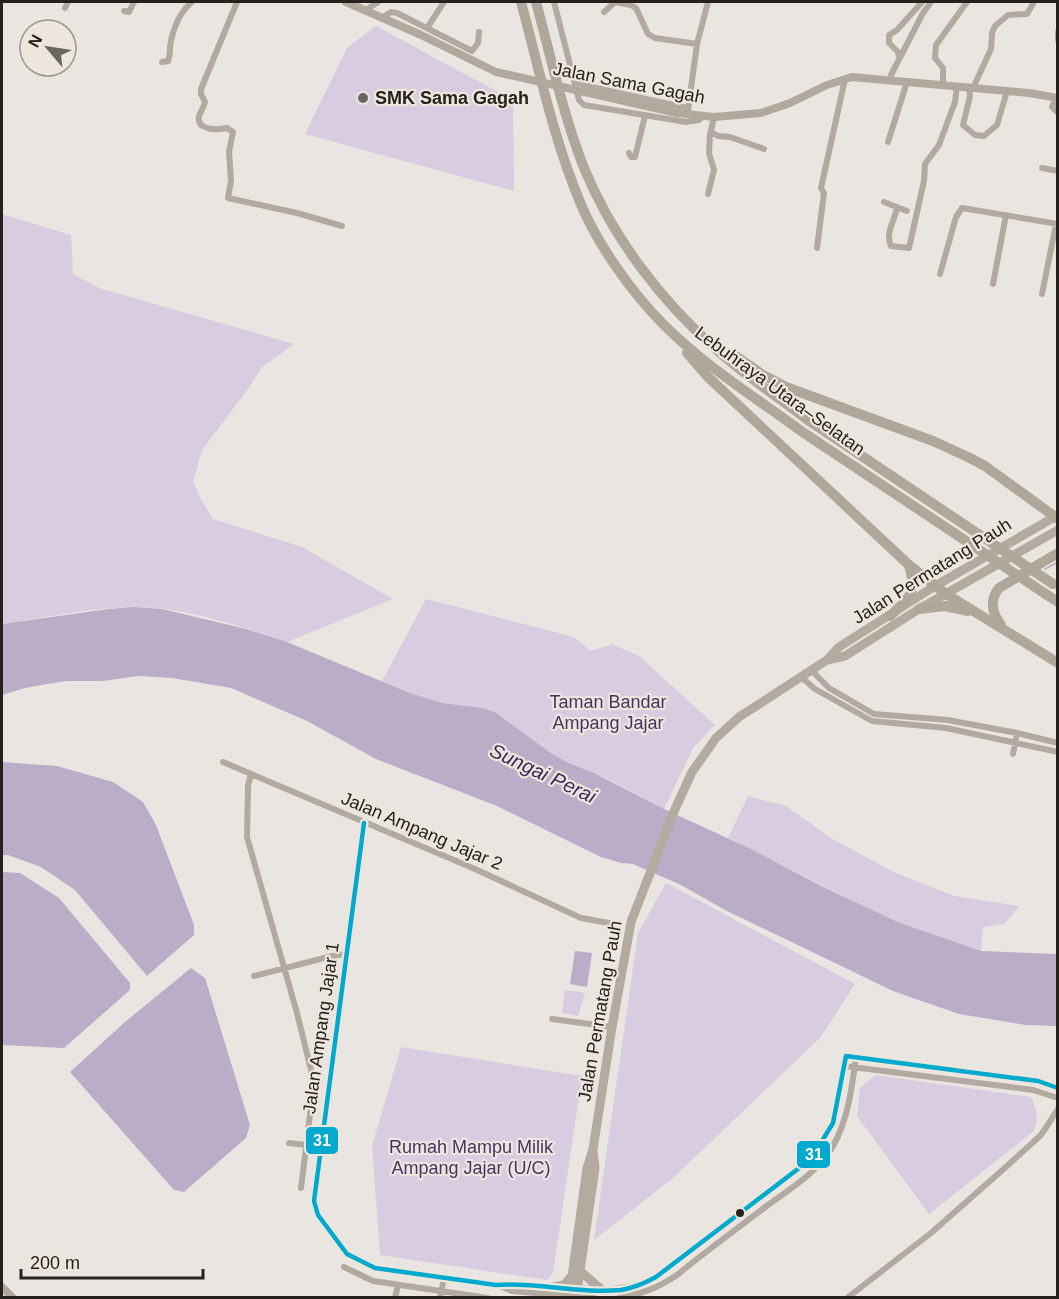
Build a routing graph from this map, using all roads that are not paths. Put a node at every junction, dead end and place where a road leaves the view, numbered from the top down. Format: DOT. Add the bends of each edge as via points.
graph roads {
  1 [pos="134,2"];
  2 [pos="192,2"];
  3 [pos="237,2"];
  4 [pos="346,2"];
  5 [pos="378,2"];
  6 [pos="444,2"];
  7 [pos="521,2"];
  8 [pos="536,2"];
  9 [pos="554,2"];
  10 [pos="708,2"];
  11 [pos="922,2"];
  12 [pos="932,2"];
  13 [pos="967,2"];
  14 [pos="1034,2"];
  15 [pos="366,10"];
  16 [pos="124,12"];
  17 [pos="604,12"];
  18 [pos="383,17"];
  19 [pos="427,28"];
  20 [pos="479,32"];
  21 [pos="1058,32"];
  22 [pos="1058,40"];
  23 [pos="697,44"];
  24 [pos="900,57"];
  25 [pos="162,62"];
  26 [pos="574,77"];
  27 [pos="845,79"];
  28 [pos="890,80"];
  29 [pos="907,82"];
  30 [pos="943,85"];
  31 [pos="957,86"];
  32 [pos="971,88"];
  33 [pos="1007,91"];
  34 [pos="1057,98"];
  35 [pos="688,111"];
  36 [pos="1058,113"];
  37 [pos="645,116"];
  38 [pos="703,116"];
  39 [pos="714,117"];
  40 [pos="711,132"];
  41 [pos="888,142"];
  42 [pos="764,149"];
  43 [pos="629,153"];
  44 [pos="1042,168"];
  45 [pos="1058,171"];
  46 [pos="708,194"];
  47 [pos="884,202"];
  48 [pos="897,208"];
  49 [pos="907,211"];
  50 [pos="1006,215"];
  51 [pos="1057,224"];
  52 [pos="342,226"];
  53 [pos="817,248"];
  54 [pos="940,274"];
  55 [pos="993,284"];
  56 [pos="1042,294"];
  57 [pos="682,317"];
  58 [pos="666,327"];
  59 [pos="1056,517"];
  60 [pos="1058,530"];
  61 [pos="1058,553"];
  62 [pos="909,565"];
  63 [pos="935,586"];
  64 [pos="1055,586"];
  65 [pos="946,594"];
  66 [pos="1058,602"];
  67 [pos="919,609"];
  68 [pos="977,613"];
  69 [pos="890,616"];
  70 [pos="1003,628"];
  71 [pos="827,660"];
  72 [pos="1058,663"];
  73 [pos="810,670"];
  74 [pos="801,677"];
  75 [pos="948,720"];
  76 [pos="946,728"];
  77 [pos="1017,733"];
  78 [pos="1015,743"];
  79 [pos="1058,743"];
  80 [pos="1058,752"];
  81 [pos="1013,754"];
  82 [pos="223,762"];
  83 [pos="251,774"];
  84 [pos="364,823"];
  85 [pos="609,922"];
  86 [pos="346,954"];
  87 [pos="284,968"];
  88 [pos="254,976"];
  89 [pos="552,1019"];
  90 [pos="612,1027"];
  91 [pos="856,1057"];
  92 [pos="844,1066"];
  93 [pos="855,1068"];
  94 [pos="1058,1088"];
  95 [pos="1058,1098"];
  96 [pos="1058,1108"];
  97 [pos="289,1143"];
  98 [pos="306,1145"];
  99 [pos="301,1188"];
  100 [pos="344,1267"];
  101 [pos="576,1273"];
  102 [pos="444,1278"];
  103 [pos="398,1285"];
  104 [pos="2,1287"];
  105 [pos="602,1290"];
  106 [pos="567,1293"];
  107 [pos="441,1294"];
  108 [pos="852,1296"];
  109 [pos="13,1298"];
  110 [pos="395,1298"];
  111 [pos="488,1298"];
  112 [pos="594,1298"];
  113 [pos="619,1298"];
  1 -- 16 [label="street" via="129,12"];
  2 -- 25 [label="street" via="177,22 168,61"];
  3 -- 52 [label="street" via="201,88 205,102 199,119 209,129 227,128 233,132 228,198"];
  4 -- 15 [label="street, Jalan Sama Gagah"];
  5 -- 15 [label="street"];
  6 -- 19 [label="street"];
  7 -- 58 [label="highway, Lebuhraya Utara–Selatan" via="580,204 628,284"];
  8 -- 57 [label="highway, Lebuhraya Utara–Selatan" via="565,109 592,185 632,255"];
  9 -- 26 [label="street"];
  10 -- 23 [label="street"];
  11 -- 24 [label="street" via="889,35 889,43"];
  12 -- 24 [label="street"];
  13 -- 30 [label="street" via="936,45 935,58 943,68"];
  14 -- 32 [label="street" via="1028,14 1008,15 995,26 991,49"];
  15 -- 18 [label="street, Jalan Sama Gagah"];
  17 -- 23 [label="street" via="615,2 631,5 648,34"];
  18 -- 19 [label="street" via="397,13"];
  18 -- 35 [label="street, Jalan Sama Gagah, bridge" via="496,72 677,113"];
  19 -- 20 [label="street" via="472,51"];
  21 -- 22 [label="street"];
  23 -- 35 [label="street"];
  24 -- 28 [label="street"];
  26 -- 35 [label="street" via="583,85"];
  26 -- 37 [label="street" via="579,100 584,105"];
  27 -- 28 [label="street, Jalan Sama Gagah"];
  27 -- 39 [label="street, Jalan Sama Gagah" via="761,113"];
  27 -- 53 [label="street" via="821,188 824,193"];
  28 -- 29 [label="street, Jalan Sama Gagah"];
  29 -- 30 [label="street, Jalan Sama Gagah"];
  29 -- 41 [label="street"];
  30 -- 31 [label="street, Jalan Sama Gagah"];
  31 -- 32 [label="street, Jalan Sama Gagah"];
  31 -- 48 [label="street" via="939,145 925,164 909,248 891,246 888,242"];
  32 -- 33 [label="street, Jalan Sama Gagah"];
  32 -- 33 [label="street" via="963,125 975,135 984,136 997,125"];
  33 -- 34 [label="street, Jalan Sama Gagah"];
  34 -- 36 [label="street" via="1052,107"];
  35 -- 38 [label="street, Jalan Sama Gagah"];
  37 -- 38 [label="street" via="686,122"];
  37 -- 43 [label="street" via="635,157"];
  38 -- 39 [label="street, Jalan Sama Gagah"];
  39 -- 40 [label="street"];
  40 -- 42 [label="street"];
  40 -- 46 [label="street" via="709,153 714,170"];
  44 -- 45 [label="street"];
  47 -- 48 [label="street"];
  48 -- 49 [label="street"];
  50 -- 51 [label="street"];
  50 -- 54 [label="street" via="962,208"];
  50 -- 55 [label="street"];
  51 -- 56 [label="street"];
  57 -- 59 [label="highway" via="771,379 962,454"];
  57 -- 64 [label="highway, Lebuhraya Utara–Selatan, bridge" via="718,351 808,420"];
  58 -- 62 [label="highway" via="708,377"];
  58 -- 66 [label="highway, Lebuhraya Utara–Selatan, bridge" via="707,363 801,431"];
  59 -- 63 [label="main road, Jalan Permatang Pauh"];
  60 -- 65 [label="main road, Jalan Permatang Pauh"];
  61 -- 70 [label="highway" via="999,588 993,607"];
  62 -- 63 [label="highway"];
  62 -- 69 [label="highway" via="912,589 908,599"];
  63 -- 65 [label="highway"];
  63 -- 69 [label="main road, Jalan Permatang Pauh"];
  65 -- 67 [label="main road, Jalan Permatang Pauh"];
  65 -- 68 [label="highway"];
  67 -- 68 [label="highway" via="945,606"];
  67 -- 71 [label="main road, Jalan Permatang Pauh" via="846,656"];
  68 -- 70 [label="highway"];
  69 -- 71 [label="main road, Jalan Permatang Pauh"];
  70 -- 72 [label="highway"];
  71 -- 73 [label="main road, Jalan Permatang Pauh"];
  73 -- 74 [label="main road, Jalan Permatang Pauh"];
  73 -- 75 [label="street" via="829,688 874,714"];
  74 -- 76 [label="street" via="824,695 872,721"];
  74 -- 90 [label="main road, Jalan Permatang Pauh" via="739,717 716,738 692,772 631,922"];
  75 -- 76 [label="street"];
  75 -- 77 [label="street"];
  76 -- 78 [label="street"];
  77 -- 78 [label="street"];
  77 -- 79 [label="street"];
  78 -- 80 [label="street"];
  78 -- 81 [label="street"];
  82 -- 83 [label="street, Jalan Ampang Jajar 2"];
  83 -- 84 [label="street, Jalan Ampang Jajar 2"];
  83 -- 87 [label="street" via="247,837"];
  84 -- 85 [label="street, Jalan Ampang Jajar 2" via="580,918"];
  84 -- 86 [label="street, Jalan Ampang Jajar 1"];
  86 -- 87 [label="street"];
  86 -- 102 [label="street, Jalan Ampang Jajar 1" via="315,1208 347,1254 375,1268"];
  87 -- 88 [label="street"];
  87 -- 98 [label="street" via="314,1082"];
  89 -- 90 [label="street"];
  90 -- 101 [label="main road, Jalan Permatang Pauh" via="587,1168"];
  91 -- 92 [label="street" via="846,1056"];
  91 -- 93 [label="street"];
  91 -- 94 [label="street" via="1038,1081"];
  92 -- 93 [label="street"];
  92 -- 105 [label="street" via="833,1122 811,1159 656,1278 630,1288"];
  93 -- 95 [label="street" via="1033,1090"];
  93 -- 113 [label="street" via="839,1132 817,1166 677,1275 659,1287"];
  96 -- 108 [label="street" via="1041,1135 1008,1166"];
  97 -- 98 [label="street"];
  98 -- 99 [label="street"];
  100 -- 103 [label="street" via="373,1281"];
  101 -- 105 [label="main road"];
  101 -- 106 [label="main road, Jalan Permatang Pauh"];
  101 -- 106 [label="main road" via="564,1285"];
  102 -- 106 [label="street, Jalan Ampang Jajar 1"];
  102 -- 107 [label="street"];
  103 -- 107 [label="street"];
  103 -- 110 [label="street"];
  104 -- 109 [label="street"];
  105 -- 106 [label="street"];
  106 -- 112 [label="street"];
  107 -- 111 [label="street"];
}
